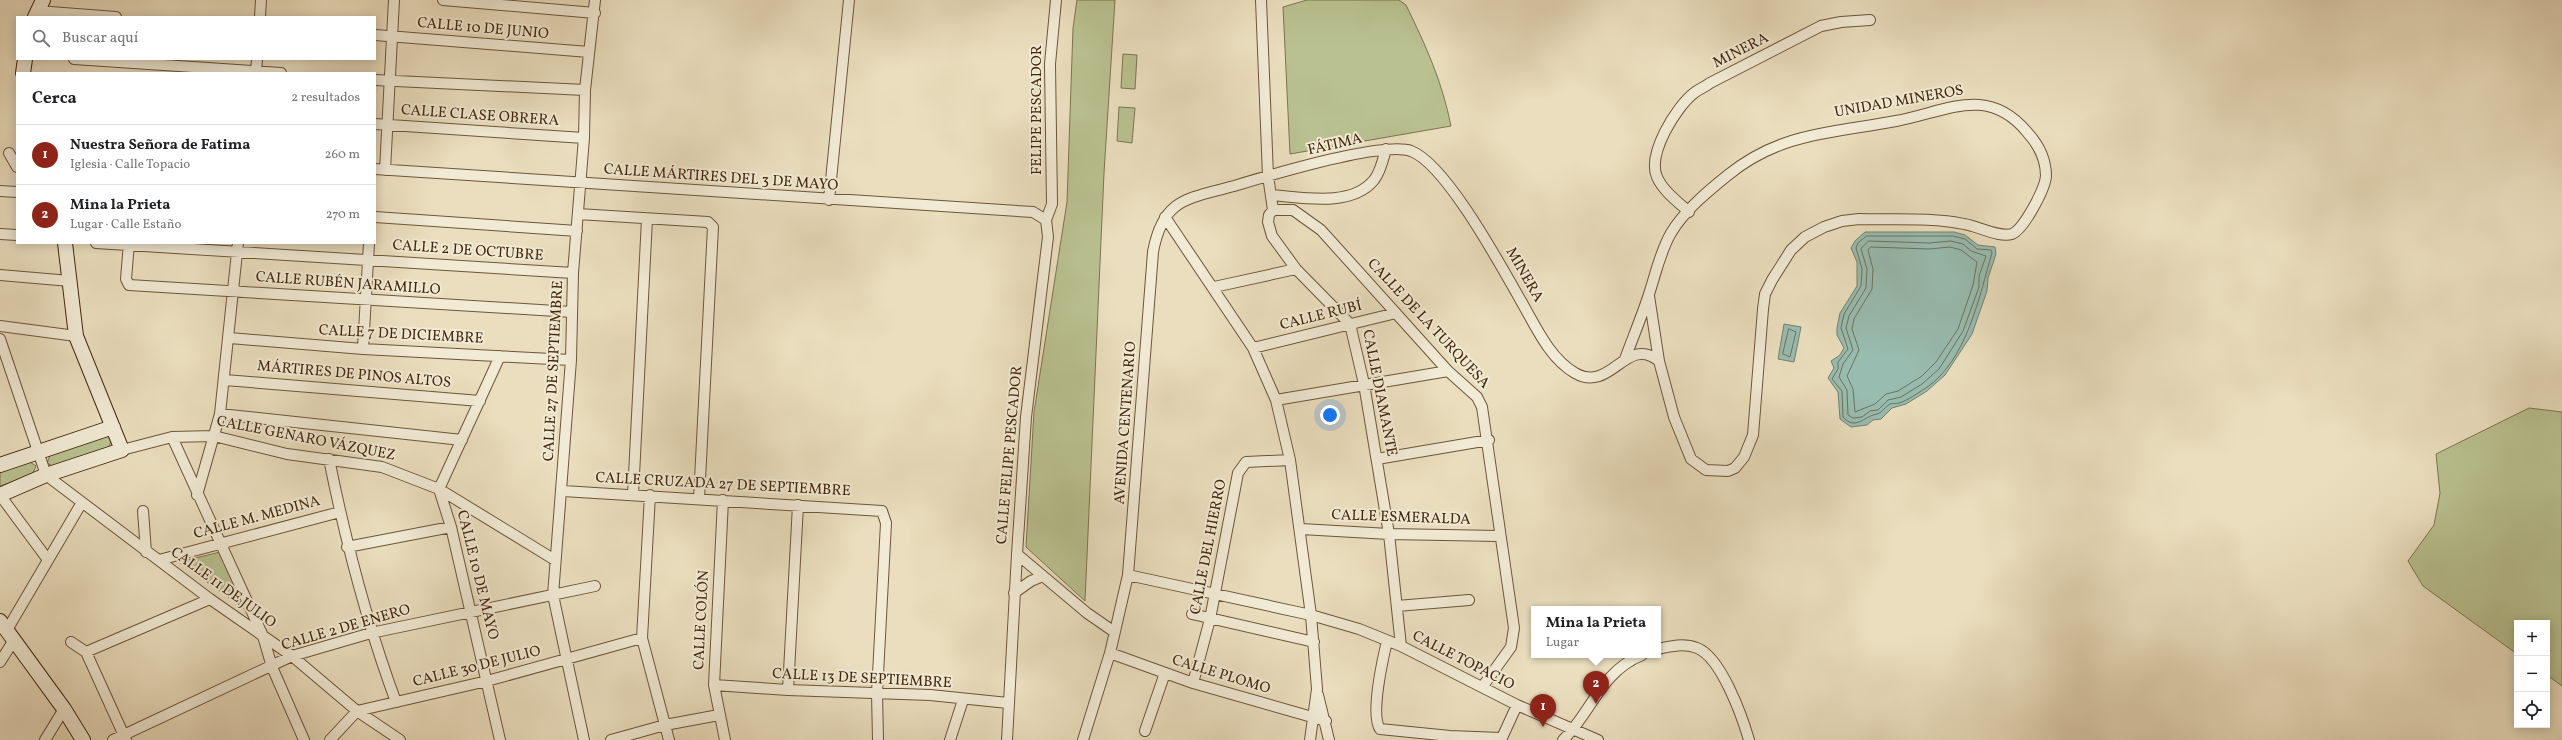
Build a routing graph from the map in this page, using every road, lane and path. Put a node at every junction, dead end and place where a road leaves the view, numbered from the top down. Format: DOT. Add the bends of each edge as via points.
graph roads {
  1 [pos="261,0"];
  2 [pos="394,0"];
  3 [pos="443,0"];
  4 [pos="595,0"];
  5 [pos="849,0"];
  6 [pos="1056,0"];
  7 [pos="1261,0"];
  8 [pos="509,3"];
  9 [pos="38,9"];
  10 [pos="595,13"];
  11 [pos="106,16"];
  12 [pos="260,16"];
  13 [pos="1870,20"];
  14 [pos="376,35"];
  15 [pos="392,37"];
  16 [pos="590,52"];
  17 [pos="25,60"];
  18 [pos="88,60"];
  19 [pos="257,60"];
  20 [pos="23,72"];
  21 [pos="256,72"];
  22 [pos="376,80"];
  23 [pos="390,81"];
  24 [pos="585,90"];
  25 [pos="376,124"];
  26 [pos="387,125"];
  27 [pos="584,138"];
  28 [pos="1386,149"];
  29 [pos="1409,151"];
  30 [pos="9,153"];
  31 [pos="16,165"];
  32 [pos="380,170"];
  33 [pos="1268,176"];
  34 [pos="579,184"];
  35 [pos="0,191"];
  36 [pos="16,192"];
  37 [pos="1271,195"];
  38 [pos="829,200"];
  39 [pos="1273,210"];
  40 [pos="1688,212"];
  41 [pos="578,214"];
  42 [pos="376,217"];
  43 [pos="1165,217"];
  44 [pos="647,219"];
  45 [pos="1046,220"];
  46 [pos="577,231"];
  47 [pos="0,234"];
  48 [pos="16,235"];
  49 [pos="65,244"];
  50 [pos="128,244"];
  51 [pos="369,244"];
  52 [pos="237,247"];
  53 [pos="368,259"];
  54 [pos="1296,269"];
  55 [pos="573,273"];
  56 [pos="0,275"];
  57 [pos="70,281"];
  58 [pos="1214,287"];
  59 [pos="234,292"];
  60 [pos="1649,295"];
  61 [pos="365,301"];
  62 [pos="572,312"];
  63 [pos="1396,312"];
  64 [pos="1350,324"];
  65 [pos="0,326"];
  66 [pos="76,336"];
  67 [pos="230,338"];
  68 [pos="0,339"];
  69 [pos="1254,348"];
  70 [pos="363,349"];
  71 [pos="500,356"];
  72 [pos="1625,359"];
  73 [pos="571,360"];
  74 [pos="1659,361"];
  75 [pos="1448,371"];
  76 [pos="225,380"];
  77 [pos="1364,384"];
  78 [pos="1276,400"];
  79 [pos="480,401"];
  80 [pos="220,414"];
  81 [pos="113,427"];
  82 [pos="214,436"];
  83 [pos="172,437"];
  84 [pos="462,440"];
  85 [pos="1489,440"];
  86 [pos="122,450"];
  87 [pos="39,451"];
  88 [pos="329,459"];
  89 [pos="1377,459"];
  90 [pos="1290,460"];
  91 [pos="0,465"];
  92 [pos="46,476"];
  93 [pos="439,489"];
  94 [pos="562,491"];
  95 [pos="633,494"];
  96 [pos="0,495"];
  97 [pos="197,495"];
  98 [pos="650,495"];
  99 [pos="699,499"];
  100 [pos="723,500"];
  101 [pos="81,504"];
  102 [pos="798,505"];
  103 [pos="143,511"];
  104 [pos="340,512"];
  105 [pos="451,527"];
  106 [pos="1301,529"];
  107 [pos="1389,534"];
  108 [pos="1500,536"];
  109 [pos="219,544"];
  110 [pos="347,547"];
  111 [pos="146,552"];
  112 [pos="1017,554"];
  113 [pos="48,560"];
  114 [pos="159,560"];
  115 [pos="555,560"];
  116 [pos="1128,575"];
  117 [pos="1043,576"];
  118 [pos="595,586"];
  119 [pos="1014,592"];
  120 [pos="1214,594"];
  121 [pos="553,595"];
  122 [pos="210,600"];
  123 [pos="1469,600"];
  124 [pos="1397,606"];
  125 [pos="471,612"];
  126 [pos="1192,614"];
  127 [pos="1311,615"];
  128 [pos="1210,620"];
  129 [pos="7,630"];
  130 [pos="1113,631"];
  131 [pos="371,634"];
  132 [pos="263,636"];
  133 [pos="642,638"];
  134 [pos="1387,641"];
  135 [pos="71,642"];
  136 [pos="1314,642"];
  137 [pos="1401,646"];
  138 [pos="1661,648"];
  139 [pos="86,652"];
  140 [pos="1110,653"];
  141 [pos="292,656"];
  142 [pos="1637,658"];
  143 [pos="566,660"];
  144 [pos="0,662"];
  145 [pos="272,667"];
  146 [pos="1166,673"];
  147 [pos="487,681"];
  148 [pos="1193,682"];
  149 [pos="714,685"];
  150 [pos="1483,686"];
  151 [pos="1316,689"];
  152 [pos="788,690"];
  153 [pos="877,693"];
  154 [pos="963,700"];
  155 [pos="396,702"];
  156 [pos="1008,704"];
  157 [pos="1517,705"];
  158 [pos="64,709"];
  159 [pos="357,711"];
  160 [pos="719,715"];
  161 [pos="1314,718"];
  162 [pos="1326,721"];
  163 [pos="665,725"];
  164 [pos="1575,728"];
  165 [pos="1145,731"];
  166 [pos="125,738"];
  167 [pos="1449,738"];
  168 [pos="1501,739"];
  169 [pos="45,740"];
  170 [pos="83,740"];
  171 [pos="113,740"];
  172 [pos="304,740"];
  173 [pos="330,740"];
  174 [pos="400,740"];
  175 [pos="500,740"];
  176 [pos="584,740"];
  177 [pos="611,740"];
  178 [pos="669,740"];
  179 [pos="725,740"];
  180 [pos="878,740"];
  181 [pos="950,740"];
  182 [pos="1007,740"];
  183 [pos="1083,740"];
  184 [pos="1310,740"];
  185 [pos="1329,740"];
  186 [pos="1563,740"];
  187 [pos="1598,740"];
  188 [pos="1749,740"];
  1 -- 12 [label="street"];
  2 -- 15 [label="street"];
  3 -- 8 [label="street"];
  4 -- 10 [label="street, CALLE 27 DE SEPTIEMBRE"];
  5 -- 38 [label="street"];
  6 -- 45 [label="street, FELIPE PESCADOR" via="1050,64 1052,204"];
  7 -- 33 [label="street, CALLE DIAMANTE"];
  8 -- 10 [label="street"];
  9 -- 11 [label="street"];
  10 -- 16 [label="street, CALLE 27 DE SEPTIEMBRE"];
  13 -- 40 [label="street, MINERA" via="1821,26 1710,83 1685,102 1676,112 1661,142 1654,167 1661,184"];
  14 -- 15 [label="street, CALLE 10 DE JUNIO"];
  15 -- 16 [label="street, CALLE 10 DE JUNIO"];
  15 -- 23 [label="street"];
  16 -- 24 [label="street, CALLE 27 DE SEPTIEMBRE"];
  17 -- 20 [label="street"];
  18 -- 21 [label="street"];
  19 -- 21 [label="street"];
  22 -- 23 [label="street"];
  23 -- 24 [label="street"];
  23 -- 26 [label="street"];
  24 -- 27 [label="street, CALLE 27 DE SEPTIEMBRE"];
  25 -- 26 [label="street, CALLE CLASE OBRERA"];
  26 -- 27 [label="street, CALLE CLASE OBRERA"];
  26 -- 32 [label="street"];
  27 -- 34 [label="street, CALLE 27 DE SEPTIEMBRE"];
  28 -- 29 [label="street, FÁTIMA"];
  28 -- 33 [label="street, FÁTIMA"];
  28 -- 37 [label="street" via="1374,180 1358,192 1322,198"];
  29 -- 72 [label="street, MINERA" via="1424,158 1436,168 1489,244 1550,350 1575,373 1597,377 1607,374"];
  30 -- 31 [label="street"];
  32 -- 34 [label="street, CALLE MÁRTIRES DEL 3 DE MAYO"];
  33 -- 37 [label="street, CALLE DIAMANTE"];
  33 -- 43 [label="street, AVENIDA CENTENARIO" via="1187,199 1174,206"];
  34 -- 38 [label="street, CALLE MÁRTIRES DEL 3 DE MAYO"];
  34 -- 41 [label="street, CALLE 27 DE SEPTIEMBRE"];
  35 -- 36 [label="street"];
  37 -- 39 [label="street, CALLE DIAMANTE"];
  38 -- 45 [label="street, CALLE MÁRTIRES DEL 3 DE MAYO" via="1033,212"];
  39 -- 54 [label="street, CALLE DIAMANTE" via="1269,215 1269,229"];
  39 -- 63 [label="street, CALLE DE LA TURQUESA" via="1293,210 1312,222"];
  40 -- 60 [label="street, UNIDAD MINEROS" via="1666,243"];
  40 -- 74 [label="street, UNIDAD MINEROS" via="1741,165 1788,141 1836,129 1897,121 1958,105 1975,104 2005,111 2017,120 2035,141 2045,164 2043,189 2022,225 2014,233 2003,235 1962,223 1859,219 1824,227 1805,237 1791,250 1765,294 1753,435 1744,457 1735,468 1728,471 1706,470 1691,459 1674,416"];
  41 -- 44 [label="street"];
  41 -- 46 [label="street, CALLE 27 DE SEPTIEMBRE"];
  42 -- 46 [label="street"];
  43 -- 58 [label="street"];
  43 -- 116 [label="street, AVENIDA CENTENARIO" via="1157,231 1153,252"];
  44 -- 95 [label="street"];
  44 -- 99 [label="street" via="708,222 712,227"];
  45 -- 112 [label="street, CALLE FELIPE PESCADOR" via="1048,237 1026,417"];
  46 -- 55 [label="street, CALLE 27 DE SEPTIEMBRE"];
  47 -- 48 [label="street"];
  49 -- 57 [label="street"];
  50 -- 52 [label="street, CALLE 2 DE OCTUBRE"];
  50 -- 59 [label="street, CALLE RUBÉN JARAMILLO" via="126,279 130,285"];
  51 -- 53 [label="street"];
  52 -- 53 [label="street, CALLE 2 DE OCTUBRE"];
  52 -- 59 [label="street"];
  53 -- 55 [label="street, CALLE 2 DE OCTUBRE"];
  53 -- 61 [label="street"];
  54 -- 58 [label="street"];
  54 -- 64 [label="street, CALLE DIAMANTE"];
  55 -- 62 [label="street, CALLE 27 DE SEPTIEMBRE"];
  56 -- 57 [label="street"];
  57 -- 66 [label="street"];
  58 -- 69 [label="street"];
  59 -- 61 [label="street, CALLE RUBÉN JARAMILLO"];
  59 -- 67 [label="street"];
  60 -- 72 [label="street, UNIDAD MINEROS"];
  60 -- 74 [label="street"];
  61 -- 62 [label="street, CALLE RUBÉN JARAMILLO"];
  61 -- 70 [label="street"];
  62 -- 73 [label="street, CALLE 27 DE SEPTIEMBRE"];
  63 -- 64 [label="street, CALLE RUBÍ"];
  63 -- 75 [label="street, CALLE DE LA TURQUESA"];
  64 -- 69 [label="street, CALLE RUBÍ"];
  64 -- 77 [label="street, CALLE DIAMANTE"];
  65 -- 66 [label="street"];
  66 -- 81 [label="street"];
  67 -- 70 [label="street, CALLE 7 DE DICIEMBRE"];
  67 -- 76 [label="street"];
  68 -- 87 [label="street"];
  69 -- 78 [label="street"];
  70 -- 71 [label="street, CALLE 7 DE DICIEMBRE"];
  71 -- 73 [label="street, CALLE 7 DE DICIEMBRE"];
  71 -- 79 [label="street"];
  72 -- 74 [label="street" via="1644,354"];
  73 -- 94 [label="street, CALLE 27 DE SEPTIEMBRE"];
  75 -- 77 [label="street"];
  75 -- 85 [label="street, CALLE DE LA TURQUESA" via="1477,397 1485,415"];
  76 -- 79 [label="street, MÁRTIRES DE PINOS ALTOS"];
  76 -- 80 [label="street"];
  77 -- 78 [label="street"];
  77 -- 89 [label="street, CALLE DIAMANTE"];
  78 -- 90 [label="street"];
  79 -- 84 [label="street"];
  80 -- 82 [label="street"];
  80 -- 84 [label="street"];
  81 -- 86 [label="street"];
  81 -- 87 [label="street"];
  82 -- 83 [label="street, CALLE GENARO VÁZQUEZ"];
  82 -- 88 [label="street, CALLE GENARO VÁZQUEZ" via="281,453"];
  82 -- 97 [label="street"];
  83 -- 86 [label="street, CALLE GENARO VÁZQUEZ"];
  83 -- 97 [label="street"];
  84 -- 93 [label="street"];
  85 -- 89 [label="street"];
  85 -- 108 [label="street, CALLE DE LA TURQUESA"];
  86 -- 92 [label="street"];
  87 -- 91 [label="street"];
  87 -- 92 [label="street"];
  88 -- 93 [label="street, CALLE GENARO VÁZQUEZ" via="382,467"];
  88 -- 104 [label="street"];
  89 -- 107 [label="street, CALLE DIAMANTE"];
  90 -- 106 [label="street"];
  90 -- 120 [label="street, CALLE DEL HIERRO" via="1254,460 1242,465 1238,473"];
  92 -- 96 [label="street"];
  92 -- 101 [label="street, CALLE 11 DE JULIO"];
  93 -- 105 [label="street, CALLE 10 DE MAYO"];
  93 -- 115 [label="street, CALLE GENARO VÁZQUEZ"];
  94 -- 95 [label="street, CALLE CRUZADA 27 DE SEPTIEMBRE"];
  94 -- 115 [label="street, CALLE 27 DE SEPTIEMBRE"];
  95 -- 98 [label="street, CALLE CRUZADA 27 DE SEPTIEMBRE"];
  96 -- 113 [label="street"];
  97 -- 109 [label="street"];
  98 -- 99 [label="street, CALLE CRUZADA 27 DE SEPTIEMBRE"];
  98 -- 133 [label="street"];
  99 -- 100 [label="street, CALLE CRUZADA 27 DE SEPTIEMBRE"];
  100 -- 102 [label="street, CALLE CRUZADA 27 DE SEPTIEMBRE"];
  100 -- 149 [label="street, CALLE COLÓN"];
  101 -- 111 [label="street, CALLE 11 DE JULIO"];
  101 -- 113 [label="street"];
  102 -- 152 [label="street"];
  102 -- 153 [label="street, CALLE CRUZADA 27 DE SEPTIEMBRE" via="882,511 886,523"];
  103 -- 111 [label="street"];
  104 -- 109 [label="street, CALLE M. MEDINA"];
  104 -- 110 [label="street"];
  105 -- 110 [label="street"];
  105 -- 125 [label="street, CALLE 10 DE MAYO"];
  106 -- 107 [label="street, CALLE ESMERALDA"];
  106 -- 127 [label="street"];
  107 -- 108 [label="street, CALLE ESMERALDA"];
  107 -- 124 [label="street, CALLE DIAMANTE"];
  108 -- 150 [label="street, CALLE DE LA TURQUESA" via="1514,628 1511,647"];
  109 -- 114 [label="street, CALLE M. MEDINA"];
  109 -- 132 [label="street"];
  110 -- 131 [label="street"];
  111 -- 114 [label="street, CALLE 11 DE JULIO"];
  112 -- 117 [label="street, CALLE FELIPE PESCADOR"];
  112 -- 119 [label="street"];
  113 -- 129 [label="street"];
  114 -- 122 [label="street, CALLE 11 DE JULIO"];
  115 -- 121 [label="street, CALLE 27 DE SEPTIEMBRE"];
  116 -- 120 [label="street, CALLE TOPACIO"];
  116 -- 130 [label="street, AVENIDA CENTENARIO"];
  117 -- 119 [label="street"];
  117 -- 130 [label="street, CALLE FELIPE PESCADOR"];
  118 -- 121 [label="street, CALLE 2 DE ENERO"];
  119 -- 156 [label="street"];
  120 -- 127 [label="street, CALLE TOPACIO"];
  120 -- 128 [label="street, CALLE DEL HIERRO"];
  121 -- 125 [label="street, CALLE 2 DE ENERO"];
  121 -- 143 [label="street, CALLE 27 DE SEPTIEMBRE"];
  122 -- 132 [label="street, CALLE 11 DE JULIO"];
  122 -- 139 [label="street"];
  123 -- 124 [label="street"];
  124 -- 137 [label="street, CALLE DIAMANTE"];
  125 -- 131 [label="street, CALLE 2 DE ENERO"];
  125 -- 147 [label="street, CALLE 10 DE MAYO"];
  126 -- 128 [label="street"];
  127 -- 134 [label="street, CALLE TOPACIO" via="1359,629"];
  127 -- 136 [label="street"];
  128 -- 136 [label="street"];
  128 -- 148 [label="street, CALLE DEL HIERRO"];
  129 -- 144 [label="street"];
  129 -- 158 [label="street"];
  130 -- 140 [label="street, AVENIDA CENTENARIO"];
  131 -- 141 [label="street, CALLE 2 DE ENERO"];
  131 -- 155 [label="street"];
  132 -- 141 [label="street, CALLE 11 DE JULIO"];
  132 -- 145 [label="street"];
  133 -- 143 [label="street, CALLE 30 DE JULIO"];
  133 -- 163 [label="street"];
  134 -- 137 [label="street, CALLE TOPACIO"];
  134 -- 167 [label="street" via="1380,671 1377,725 1383,730"];
  135 -- 139 [label="street"];
  136 -- 151 [label="street"];
  137 -- 150 [label="street, CALLE TOPACIO"];
  138 -- 188 [label="street" via="1685,644 1706,653 1736,702"];
  139 -- 166 [label="street"];
  140 -- 146 [label="street, CALLE PLOMO"];
  140 -- 183 [label="street, AVENIDA CENTENARIO"];
  141 -- 145 [label="street, CALLE 2 DE ENERO"];
  141 -- 159 [label="street, CALLE 11 DE JULIO"];
  142 -- 164 [label="street" via="1611,676 1594,695"];
  143 -- 147 [label="street, CALLE 30 DE JULIO"];
  143 -- 176 [label="street, CALLE 27 DE SEPTIEMBRE"];
  145 -- 166 [label="street, CALLE 2 DE ENERO"];
  145 -- 172 [label="street"];
  146 -- 148 [label="street, CALLE PLOMO"];
  146 -- 165 [label="street"];
  147 -- 155 [label="street, CALLE 30 DE JULIO"];
  147 -- 175 [label="street, CALLE 10 DE MAYO"];
  148 -- 161 [label="street, CALLE PLOMO"];
  149 -- 152 [label="street, CALLE 13 DE SEPTIEMBRE"];
  149 -- 160 [label="street, CALLE COLÓN"];
  150 -- 157 [label="street, CALLE TOPACIO"];
  151 -- 161 [label="street"];
  151 -- 162 [label="street"];
  152 -- 153 [label="street, CALLE 13 DE SEPTIEMBRE"];
  153 -- 154 [label="street, CALLE 13 DE SEPTIEMBRE" via="930,695"];
  153 -- 180 [label="street"];
  154 -- 156 [label="street, CALLE 13 DE SEPTIEMBRE"];
  154 -- 181 [label="street"];
  155 -- 159 [label="street, CALLE 30 DE JULIO"];
  156 -- 182 [label="street"];
  157 -- 164 [label="street, CALLE TOPACIO"];
  157 -- 168 [label="street"];
  158 -- 169 [label="street"];
  158 -- 170 [label="street"];
  159 -- 173 [label="street"];
  159 -- 174 [label="street, CALLE 11 DE JULIO"];
  160 -- 163 [label="street"];
  160 -- 179 [label="street, CALLE COLÓN"];
  161 -- 162 [label="street, CALLE PLOMO"];
  161 -- 184 [label="street"];
  162 -- 185 [label="street"];
  163 -- 177 [label="street"];
  163 -- 178 [label="street"];
  164 -- 186 [label="street"];
  164 -- 187 [label="street, CALLE TOPACIO"];
  166 -- 171 [label="street, CALLE 2 DE ENERO"];
  167 -- 168 [label="street"];
}
